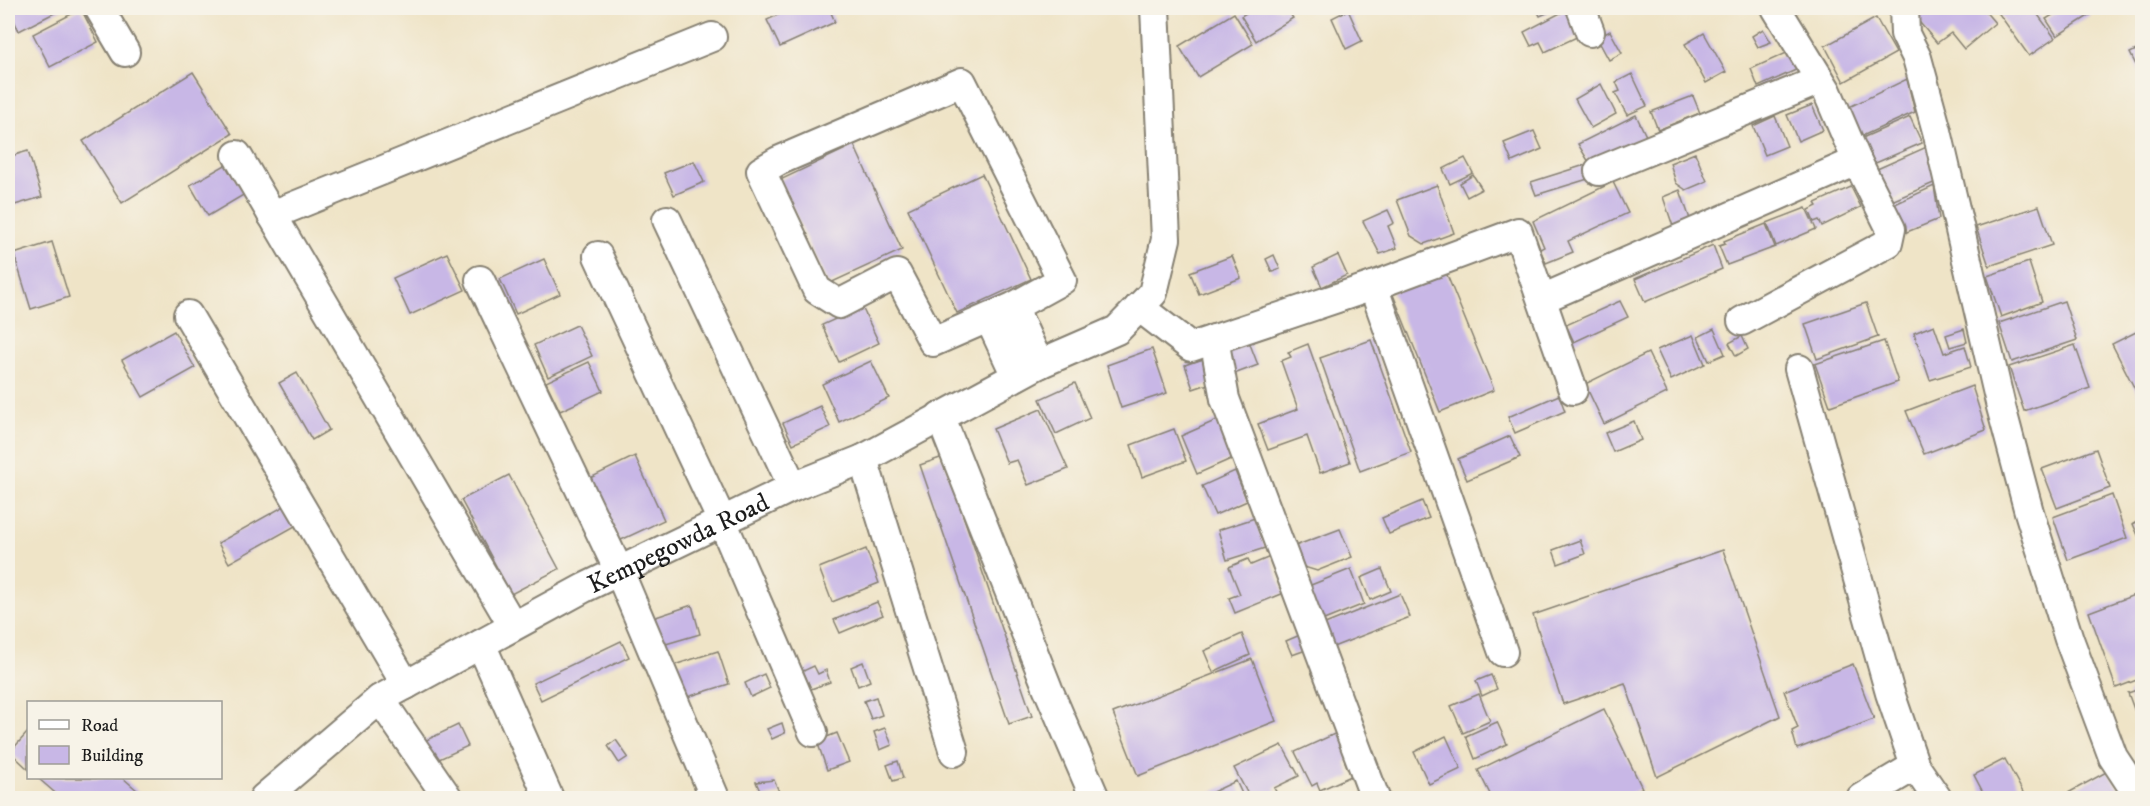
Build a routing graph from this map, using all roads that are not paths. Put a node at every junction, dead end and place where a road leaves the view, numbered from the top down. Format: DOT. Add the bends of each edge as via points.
graph roads {
  1 [pos="99,8"];
  2 [pos="1155,8"];
  3 [pos="1776,8"];
  4 [pos="1904,8"];
  5 [pos="712,37"];
  6 [pos="125,52"];
  7 [pos="1820,80"];
  8 [pos="237,155"];
  9 [pos="1857,161"];
  10 [pos="1599,171"];
  11 [pos="272,215"];
  12 [pos="667,220"];
  13 [pos="598,256"];
  14 [pos="480,280"];
  15 [pos="1373,286"];
  16 [pos="1542,299"];
  17 [pos="1139,307"];
  18 [pos="1001,313"];
  19 [pos="188,315"];
  20 [pos="1742,321"];
  21 [pos="1214,339"];
  22 [pos="1799,369"];
  23 [pos="1027,370"];
  24 [pos="1573,390"];
  25 [pos="939,416"];
  26 [pos="863,459"];
  27 [pos="793,487"];
  28 [pos="722,521"];
  29 [pos="619,571"];
  30 [pos="513,626"];
  31 [pos="481,644"];
  32 [pos="1503,652"];
  33 [pos="406,685"];
  34 [pos="380,699"];
  35 [pos="813,732"];
  36 [pos="954,752"];
  37 [pos="1916,766"];
  38 [pos="271,796"];
  39 [pos="448,798"];
  40 [pos="549,798"];
  41 [pos="715,798"];
  42 [pos="1095,798"];
  43 [pos="1375,798"];
  44 [pos="1861,798"];
  45 [pos="1936,798"];
  46 [pos="2140,798"];
  1 -- 6 [label="street"];
  2 -- 17 [label="street" via="1166,238 1153,293"];
  3 -- 7 [label="street"];
  4 -- 46 [label="street" via="1905,34 1917,58 1937,131 2029,512 2069,639 2113,758"];
  5 -- 11 [label="street"];
  7 -- 9 [label="street"];
  7 -- 10 [label="street"];
  8 -- 11 [label="street"];
  9 -- 16 [label="street"];
  9 -- 20 [label="street" via="1891,229 1888,243"];
  11 -- 30 [label="street"];
  12 -- 27 [label="street"];
  13 -- 28 [label="street"];
  14 -- 29 [label="street"];
  15 -- 16 [label="street" via="1518,232"];
  15 -- 21 [label="street"];
  15 -- 32 [label="street"];
  16 -- 24 [label="street"];
  17 -- 21 [label="street" via="1191,347"];
  17 -- 23 [label="street, Kempegowda Road" via="1117,330"];
  18 -- 18 [label="street" via="933,342 897,274 839,304 817,290 761,171 962,82 1062,280"];
  18 -- 23 [label="street"];
  19 -- 33 [label="street"];
  21 -- 43 [label="street" via="1226,399"];
  22 -- 37 [label="street" via="1890,693"];
  23 -- 25 [label="street, Kempegowda Road"];
  25 -- 26 [label="street, Kempegowda Road"];
  25 -- 42 [label="street"];
  26 -- 27 [label="street, Kempegowda Road"];
  26 -- 36 [label="street"];
  27 -- 28 [label="street, Kempegowda Road"];
  28 -- 29 [label="street, Kempegowda Road"];
  28 -- 35 [label="street"];
  29 -- 30 [label="street, Kempegowda Road"];
  29 -- 41 [label="street"];
  30 -- 31 [label="street, Kempegowda Road"];
  31 -- 33 [label="street, Kempegowda Road"];
  31 -- 40 [label="street"];
  33 -- 34 [label="street, Kempegowda Road"];
  34 -- 38 [label="street, Kempegowda Road"];
  34 -- 39 [label="street"];
  37 -- 44 [label="street"];
  37 -- 45 [label="street"];
}
